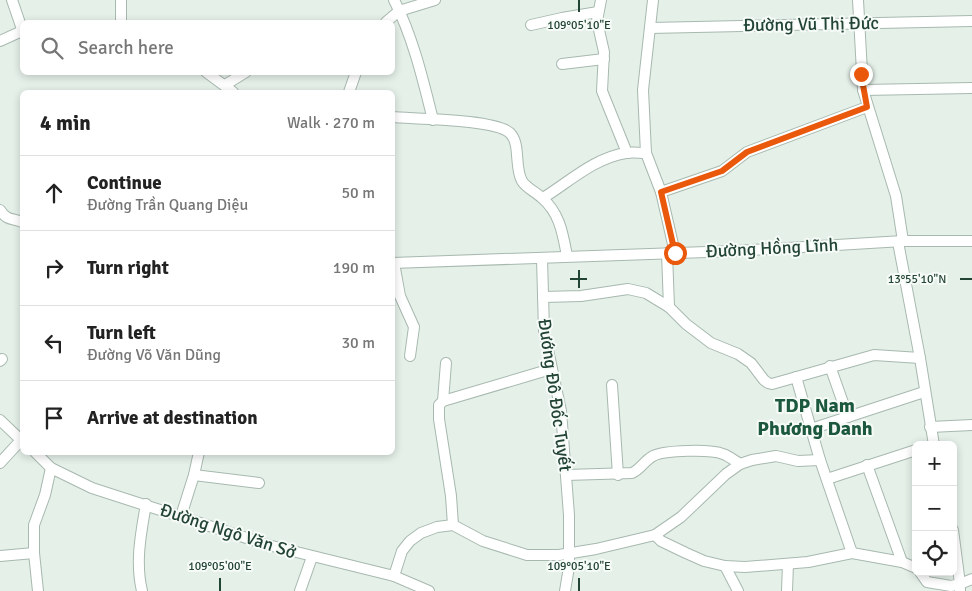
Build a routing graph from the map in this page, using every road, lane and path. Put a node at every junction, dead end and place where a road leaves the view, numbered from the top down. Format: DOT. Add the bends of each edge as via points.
graph roads {
  1 [pos="12,0"];
  2 [pos="121,0"];
  3 [pos="394,0"];
  4 [pos="435,0"];
  5 [pos="601,0"];
  6 [pos="652,0"];
  7 [pos="858,0"];
  8 [pos="399,11"];
  9 [pos="598,12"];
  10 [pos="122,20"];
  11 [pos="388,20"];
  12 [pos="972,21"];
  13 [pos="859,23"];
  14 [pos="20,24"];
  15 [pos="531,25"];
  16 [pos="650,28"];
  17 [pos="20,31"];
  18 [pos="0,41"];
  19 [pos="604,59"];
  20 [pos="562,64"];
  21 [pos="210,75"];
  22 [pos="241,75"];
  23 [pos="355,75"];
  24 [pos="225,85"];
  25 [pos="972,88"];
  26 [pos="231,90"];
  27 [pos="350,90"];
  28 [pos="863,90"];
  29 [pos="867,107"];
  30 [pos="395,117"];
  31 [pos="433,120"];
  32 [pos="627,152"];
  33 [pos="646,152"];
  34 [pos="661,192"];
  35 [pos="543,198"];
  36 [pos="0,210"];
  37 [pos="20,222"];
  38 [pos="901,241"];
  39 [pos="972,241"];
  40 [pos="671,253"];
  41 [pos="567,256"];
  42 [pos="542,258"];
  43 [pos="395,263"];
  44 [pos="395,272"];
  45 [pos="544,297"];
  46 [pos="669,307"];
  47 [pos="410,356"];
  48 [pos="920,358"];
  49 [pos="446,363"];
  50 [pos="830,366"];
  51 [pos="551,368"];
  52 [pos="796,377"];
  53 [pos="612,385"];
  54 [pos="924,392"];
  55 [pos="443,401"];
  56 [pos="848,417"];
  57 [pos="0,420"];
  58 [pos="972,425"];
  59 [pos="930,426"];
  60 [pos="811,429"];
  61 [pos="20,438"];
  62 [pos="932,441"];
  63 [pos="20,442"];
  64 [pos="912,451"];
  65 [pos="38,455"];
  66 [pos="198,455"];
  67 [pos="820,460"];
  68 [pos="0,463"];
  69 [pos="740,464"];
  70 [pos="867,465"];
  71 [pos="51,468"];
  72 [pos="194,475"];
  73 [pos="566,475"];
  74 [pos="618,475"];
  75 [pos="827,479"];
  76 [pos="259,483"];
  77 [pos="146,504"];
  78 [pos="181,516"];
  79 [pos="453,524"];
  80 [pos="953,531"];
  81 [pos="654,535"];
  82 [pos="34,553"];
  83 [pos="570,553"];
  84 [pos="852,553"];
  85 [pos="0,556"];
  86 [pos="312,557"];
  87 [pos="902,562"];
  88 [pos="788,564"];
  89 [pos="725,566"];
  90 [pos="912,566"];
  91 [pos="394,576"];
  92 [pos="972,579"];
  93 [pos="925,586"];
  94 [pos="960,588"];
  95 [pos="38,591"];
  96 [pos="142,591"];
  97 [pos="300,591"];
  98 [pos="429,591"];
  99 [pos="564,591"];
  100 [pos="738,591"];
  101 [pos="787,591"];
  1 -- 14 [label="street"];
  2 -- 10 [label="street"];
  3 -- 8 [label="street"];
  4 -- 8 [label="street"];
  5 -- 9 [label="street"];
  6 -- 16 [label="street"];
  7 -- 13 [label="street"];
  8 -- 11 [label="street"];
  8 -- 31 [label="street" via="421,71"];
  9 -- 15 [label="street"];
  9 -- 19 [label="street" via="597,25"];
  12 -- 13 [label="street, Đường Vũ Thị Đức"];
  13 -- 16 [label="street, Đường Vũ Thị Đức"];
  13 -- 28 [label="street"];
  16 -- 33 [label="street" via="643,90"];
  17 -- 18 [label="street"];
  19 -- 20 [label="street"];
  19 -- 32 [label="street" via="602,91"];
  21 -- 24 [label="street"];
  22 -- 24 [label="street"];
  23 -- 27 [label="street"];
  24 -- 26 [label="street"];
  25 -- 28 [label="street"];
  28 -- 29 [label="street"];
  29 -- 34 [label="street" via="747,152 722,171"];
  29 -- 38 [label="street" via="896,196"];
  30 -- 31 [label="street"];
  31 -- 35 [label="street" via="477,123 499,127 510,133 522,181"];
  32 -- 33 [label="street"];
  32 -- 35 [label="street" via="574,176"];
  33 -- 34 [label="street"];
  34 -- 40 [label="street"];
  35 -- 41 [label="street" via="562,228"];
  36 -- 37 [label="street" via="8,219"];
  38 -- 39 [label="street, Đường Hồng Lĩnh"];
  38 -- 40 [label="street, Đường Hồng Lĩnh"];
  38 -- 48 [label="street"];
  40 -- 41 [label="street, Đường Hồng Lĩnh"];
  40 -- 46 [label="street"];
  41 -- 42 [label="street, Đường Hồng Lĩnh"];
  42 -- 43 [label="street, Đường Hồng Lĩnh"];
  42 -- 45 [label="street, Đướng Đô Đốc Tuyết"];
  44 -- 47 [label="street" via="400,296 414,328"];
  45 -- 46 [label="street" via="581,296 628,289 646,293"];
  45 -- 51 [label="street, Đướng Đô Đốc Tuyết" via="544,331"];
  46 -- 52 [label="street" via="692,330 751,363 768,383 776,384"];
  48 -- 50 [label="street" via="874,355"];
  48 -- 54 [label="street"];
  49 -- 55 [label="street"];
  50 -- 52 [label="street"];
  50 -- 56 [label="street"];
  51 -- 55 [label="street"];
  51 -- 73 [label="street, Đướng Đô Đốc Tuyết" via="561,411"];
  52 -- 60 [label="street"];
  53 -- 74 [label="street"];
  54 -- 56 [label="street"];
  54 -- 59 [label="street"];
  55 -- 79 [label="street" via="439,405 439,419"];
  56 -- 60 [label="street"];
  57 -- 61 [label="street"];
  58 -- 59 [label="street"];
  59 -- 62 [label="street"];
  60 -- 67 [label="street"];
  63 -- 68 [label="street"];
  64 -- 70 [label="street"];
  65 -- 71 [label="street, Đường Ngô Văn Sở"];
  66 -- 72 [label="street"];
  67 -- 69 [label="street" via="776,456"];
  67 -- 75 [label="street"];
  69 -- 74 [label="street" via="715,452 665,452 650,458 639,470"];
  69 -- 81 [label="street" via="681,517"];
  70 -- 75 [label="street"];
  70 -- 87 [label="street"];
  71 -- 77 [label="street, Đường Ngô Văn Sở" via="92,488"];
  71 -- 82 [label="street" via="34,524"];
  72 -- 76 [label="street"];
  72 -- 78 [label="street"];
  73 -- 74 [label="street"];
  73 -- 83 [label="street, Đướng Đô Đốc Tuyết"];
  75 -- 84 [label="street"];
  77 -- 78 [label="street, Đường Ngô Văn Sở"];
  77 -- 96 [label="street" via="139,543"];
  78 -- 86 [label="street, Đường Ngô Văn Sở"];
  79 -- 83 [label="street" via="483,541 517,552 542,555"];
  79 -- 91 [label="street" via="437,526 410,540 402,551"];
  80 -- 94 [label="street"];
  81 -- 83 [label="street"];
  81 -- 89 [label="street" via="686,553"];
  82 -- 85 [label="street"];
  82 -- 95 [label="street"];
  83 -- 99 [label="street, Đướng Đô Đốc Tuyết"];
  84 -- 87 [label="street"];
  84 -- 88 [label="street"];
  86 -- 91 [label="street, Đường Ngô Văn Sở"];
  86 -- 97 [label="street"];
  87 -- 90 [label="street"];
  88 -- 89 [label="street"];
  88 -- 101 [label="street"];
  89 -- 100 [label="street"];
  91 -- 98 [label="street, Đường Ngô Văn Sở"];
  92 -- 94 [label="street"];
  93 -- 94 [label="street"];
}
